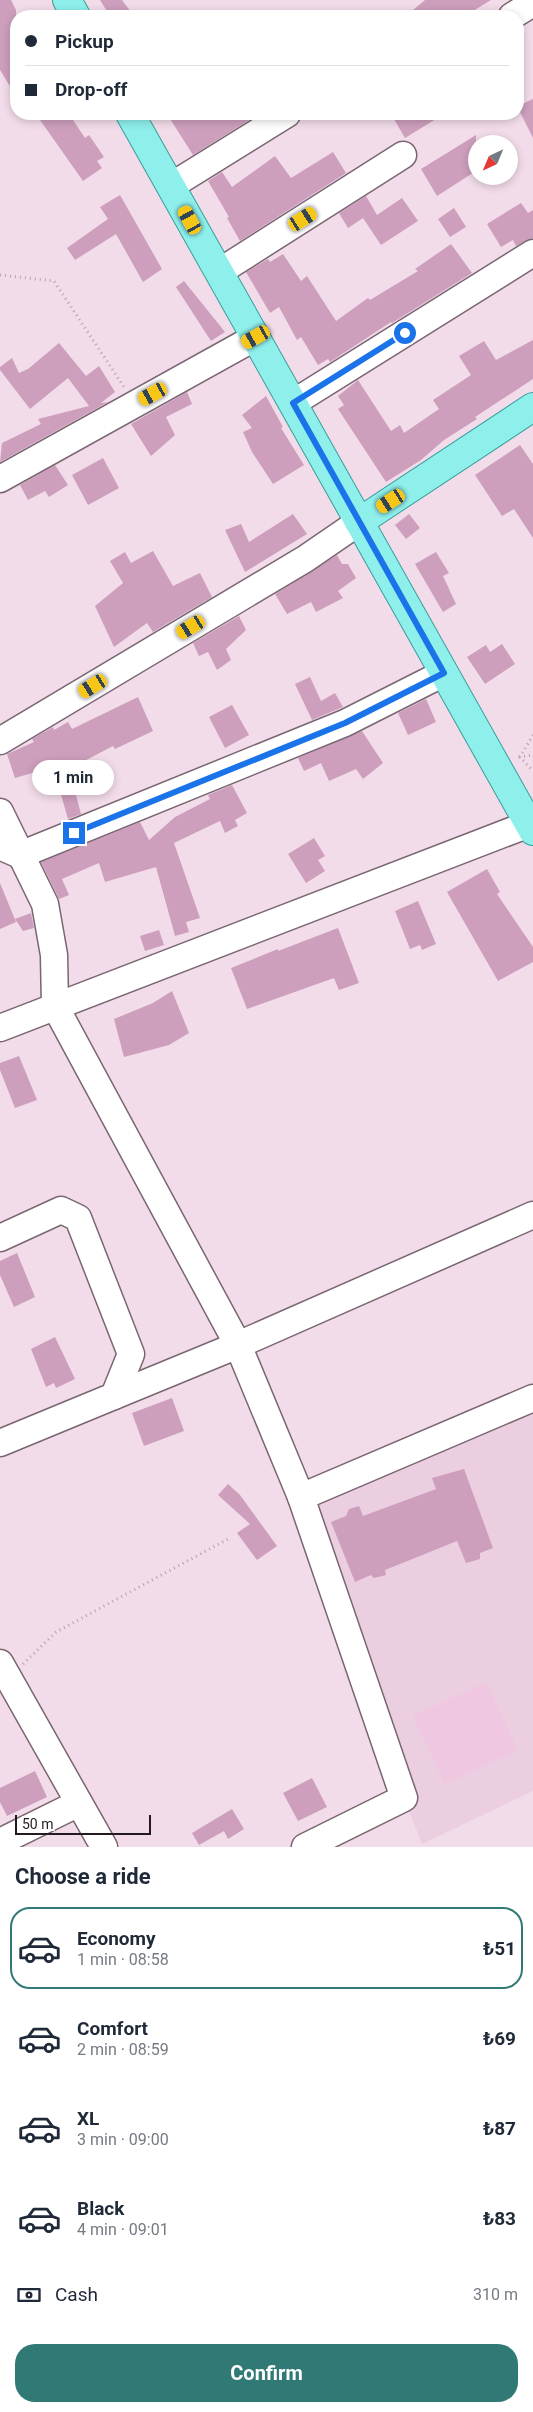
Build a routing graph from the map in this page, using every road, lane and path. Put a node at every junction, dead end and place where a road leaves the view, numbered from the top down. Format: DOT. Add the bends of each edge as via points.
graph roads {
  1 [pos="533,3"];
  2 [pos="522,10"];
  3 [pos="133,120"];
  4 [pos="277,120"];
  5 [pos="403,155"];
  6 [pos="171,186"];
  7 [pos="533,253"];
  8 [pos="219,272"];
  9 [pos="0,277"];
  10 [pos="256,337"];
  11 [pos="293,403"];
  12 [pos="136,404"];
  13 [pos="533,406"];
  14 [pos="0,479"];
  15 [pos="359,522"];
  16 [pos="444,673"];
  17 [pos="533,736"];
  18 [pos="0,741"];
  19 [pos="533,771"];
  20 [pos="0,812"];
  21 [pos="531,827"];
  22 [pos="10,851"];
  23 [pos="55,1006"];
  24 [pos="0,1028"];
  25 [pos="533,1215"];
  26 [pos="0,1238"];
  27 [pos="238,1345"];
  28 [pos="114,1396"];
  29 [pos="533,1398"];
  30 [pos="0,1442"];
  31 [pos="301,1497"];
  32 [pos="228,1539"];
  33 [pos="4,1670"];
  34 [pos="79,1803"];
  35 [pos="0,1842"];
  36 [pos="104,1847"];
  37 [pos="305,1847"];
  1 -- 2 [label="street"];
  3 -- 6 [label="main road"];
  4 -- 6 [label="street"];
  5 -- 8 [label="street"];
  6 -- 8 [label="main road"];
  7 -- 11 [label="street"];
  8 -- 10 [label="main road"];
  9 -- 12 [label="path" via="54,281"];
  10 -- 11 [label="main road"];
  10 -- 12 [label="street"];
  11 -- 15 [label="main road"];
  12 -- 14 [label="street"];
  13 -- 15 [label="main road"];
  15 -- 16 [label="main road"];
  15 -- 18 [label="street" via="305,559"];
  16 -- 21 [label="main road"];
  16 -- 22 [label="street" via="345,723"];
  17 -- 19 [label="path" via="520,757"];
  20 -- 22 [label="street"];
  21 -- 23 [label="street"];
  22 -- 23 [label="street" via="45,904 54,955"];
  23 -- 24 [label="street"];
  23 -- 27 [label="street"];
  25 -- 27 [label="street"];
  26 -- 28 [label="street" via="61,1210 78,1218 131,1354"];
  27 -- 28 [label="street"];
  27 -- 31 [label="street"];
  28 -- 30 [label="street"];
  29 -- 31 [label="street"];
  31 -- 37 [label="street" via="404,1798"];
  32 -- 33 [label="path" via="56,1632"];
  33 -- 34 [label="street"];
  34 -- 35 [label="street"];
  34 -- 36 [label="street"];
}
